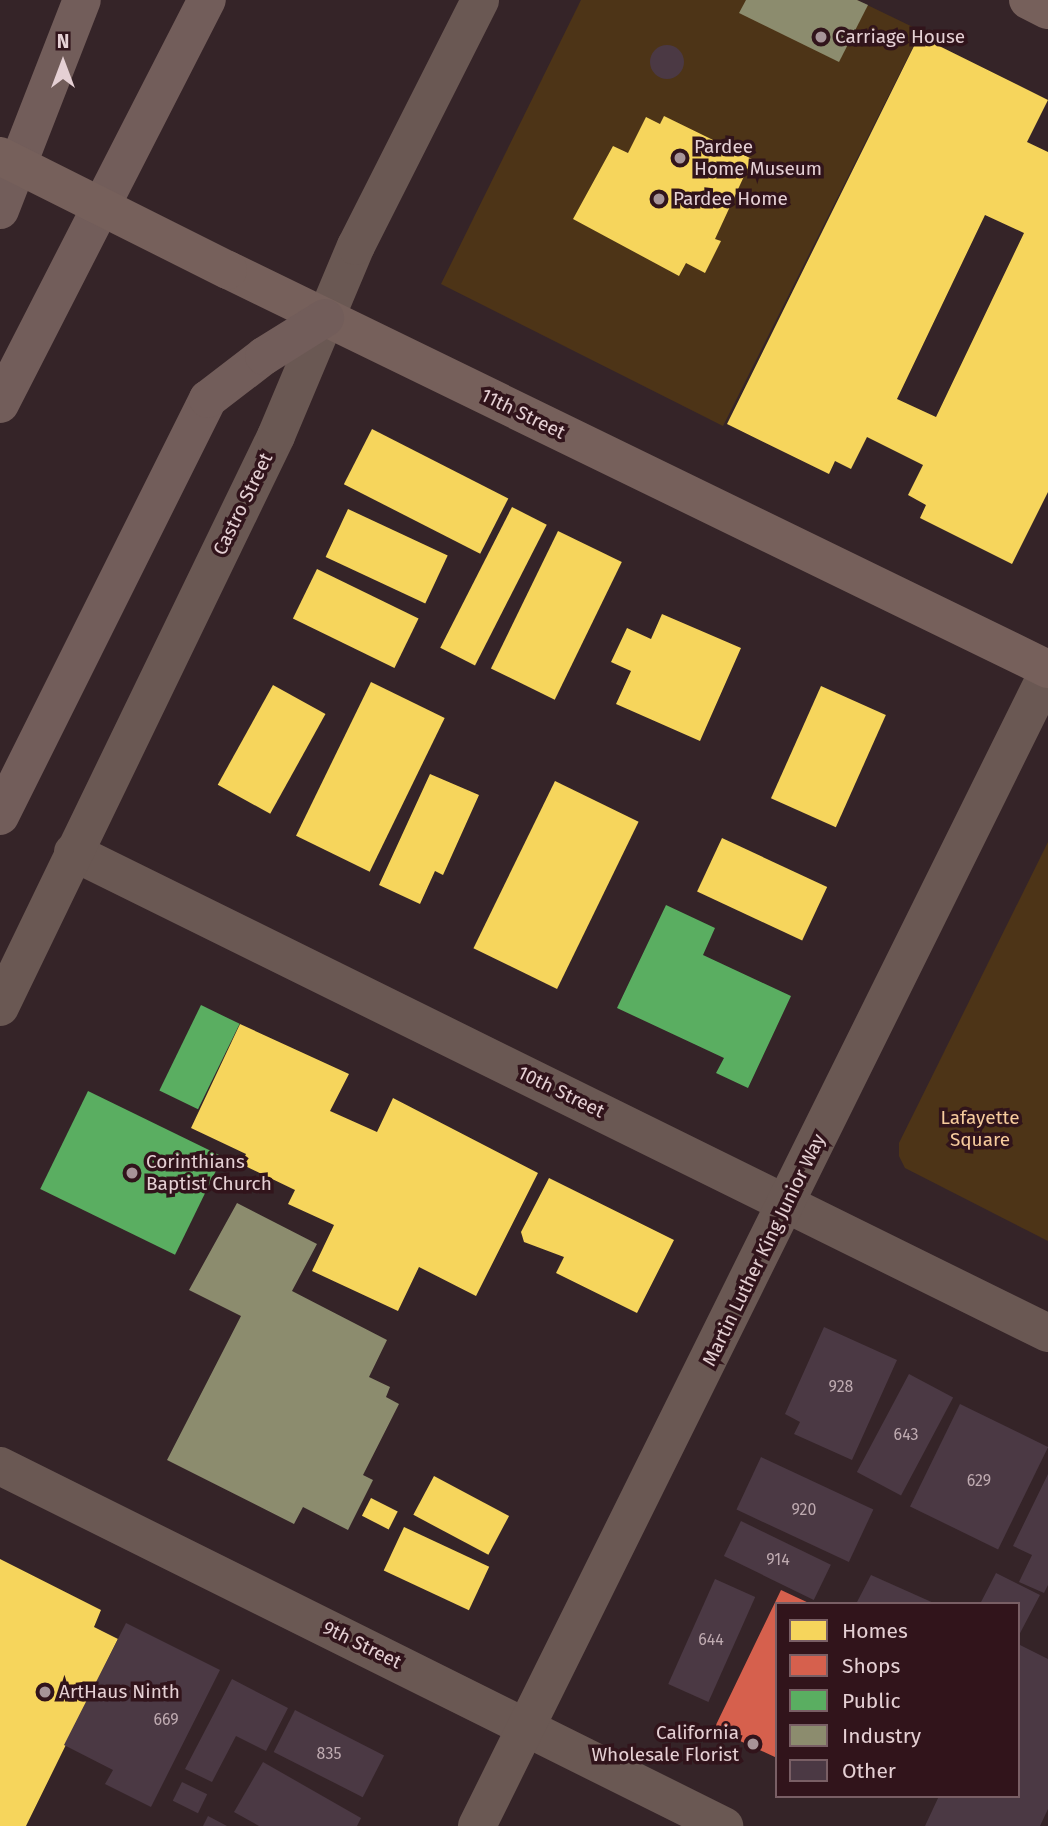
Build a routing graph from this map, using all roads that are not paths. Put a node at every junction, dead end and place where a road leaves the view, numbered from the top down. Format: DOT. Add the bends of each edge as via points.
graph roads {
  1 [pos="82,0"];
  2 [pos="207,0"];
  3 [pos="480,0"];
  4 [pos="1028,0"];
  5 [pos="1048,10"];
  6 [pos="0,156"];
  7 [pos="0,210"];
  8 [pos="325,318"];
  9 [pos="0,404"];
  10 [pos="1048,670"];
  11 [pos="0,816"];
  12 [pos="73,852"];
  13 [pos="0,1007"];
  14 [pos="787,1203"];
  15 [pos="1048,1333"];
  16 [pos="0,1466"];
  17 [pos="526,1727"];
  18 [pos="477,1826"];
  19 [pos="724,1826"];
  1 -- 7 [label="highway"];
  2 -- 9 [label="highway"];
  3 -- 8 [label="street, Castro Street"];
  4 -- 5 [label="main road"];
  6 -- 8 [label="main road, 11th Street, bridge"];
  8 -- 10 [label="main road, 11th Street"];
  8 -- 11 [label="highway" via="208,399"];
  8 -- 12 [label="street, Castro Street" via="276,436"];
  10 -- 14 [label="street, Martin Luther King Junior Way"];
  12 -- 13 [label="street, Castro Street"];
  12 -- 14 [label="street, 10th Street"];
  14 -- 15 [label="street, 10th Street"];
  14 -- 17 [label="street, Martin Luther King Junior Way"];
  16 -- 17 [label="street, 9th Street"];
  17 -- 18 [label="street, Martin Luther King Junior Way"];
  17 -- 19 [label="street, 9th Street"];
}
